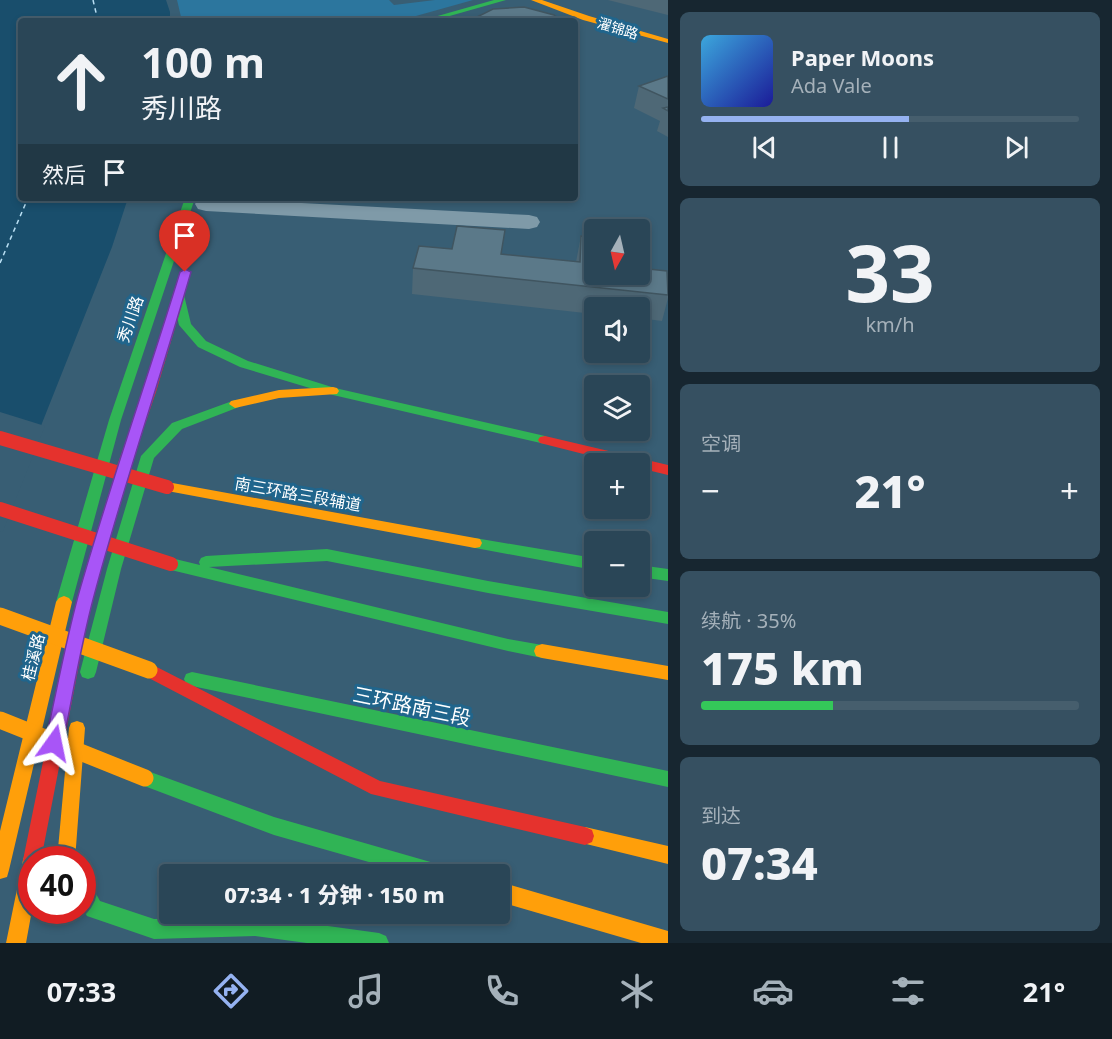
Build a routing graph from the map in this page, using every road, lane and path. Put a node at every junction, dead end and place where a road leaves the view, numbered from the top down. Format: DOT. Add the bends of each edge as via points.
graph roads {
  1 [pos="502,0"];
  2 [pos="512,0"];
  3 [pos="535,0"];
  4 [pos="435,18"];
  5 [pos="459,18"];
  6 [pos="668,41"];
  7 [pos="202,204"];
  8 [pos="529,222"];
  9 [pos="333,391"];
  10 [pos="0,438"];
  11 [pos="105,453"];
  12 [pos="668,470"];
  13 [pos="118,485"];
  14 [pos="0,509"];
  15 [pos="105,530"];
  16 [pos="98,553"];
  17 [pos="584,562"];
  18 [pos="171,564"];
  19 [pos="650,573"];
  20 [pos="668,575"];
  21 [pos="0,616"];
  22 [pos="668,618"];
  23 [pos="81,620"];
  24 [pos="149,669"];
  25 [pos="668,672"];
  26 [pos="84,687"];
  27 [pos="80,709"];
  28 [pos="0,720"];
  29 [pos="668,779"];
  30 [pos="35,846"];
  31 [pos="67,846"];
  32 [pos="668,855"];
  33 [pos="406,864"];
  34 [pos="0,870"];
  35 [pos="510,895"];
  36 [pos="96,910"];
  37 [pos="20,924"];
  38 [pos="255,926"];
  39 [pos="668,941"];
  40 [pos="16,943"];
  41 [pos="216,943"];
  42 [pos="379,943"];
  1 -- 4 [label="main road"];
  2 -- 5 [label="main road"];
  3 -- 6 [label="main road, 濯锦路"];
  7 -- 8 [label="street"];
  7 -- 11 [label="main road, 秀川路" via="130,371"];
  9 -- 12 [label="main road"];
  9 -- 13 [label="main road" via="244,364 202,344 185,325 180,289"];
  9 -- 26 [label="main road" via="279,394 225,406 177,426 148,456"];
  10 -- 17 [label="main road, 南三环路三段辅道, bridge" via="167,487"];
  11 -- 34 [label="main road, 桂溪路" via="52,646"];
  14 -- 18 [label="main road, bridge"];
  15 -- 16 [label="main road"];
  18 -- 22 [label="main road" via="327,555"];
  18 -- 25 [label="main road" via="508,645"];
  19 -- 20 [label="main road"];
  21 -- 24 [label="main road, bridge"];
  23 -- 30 [label="main road"];
  24 -- 29 [label="main road, 三环路南三段"];
  24 -- 32 [label="main road" via="377,788"];
  27 -- 31 [label="main road"];
  28 -- 33 [label="main road, bridge" via="274,826"];
  35 -- 39 [label="main road"];
  36 -- 38 [label="main road" via="154,929"];
  37 -- 40 [label="main road"];
  38 -- 41 [label="main road"];
  38 -- 42 [label="main road"];
}
